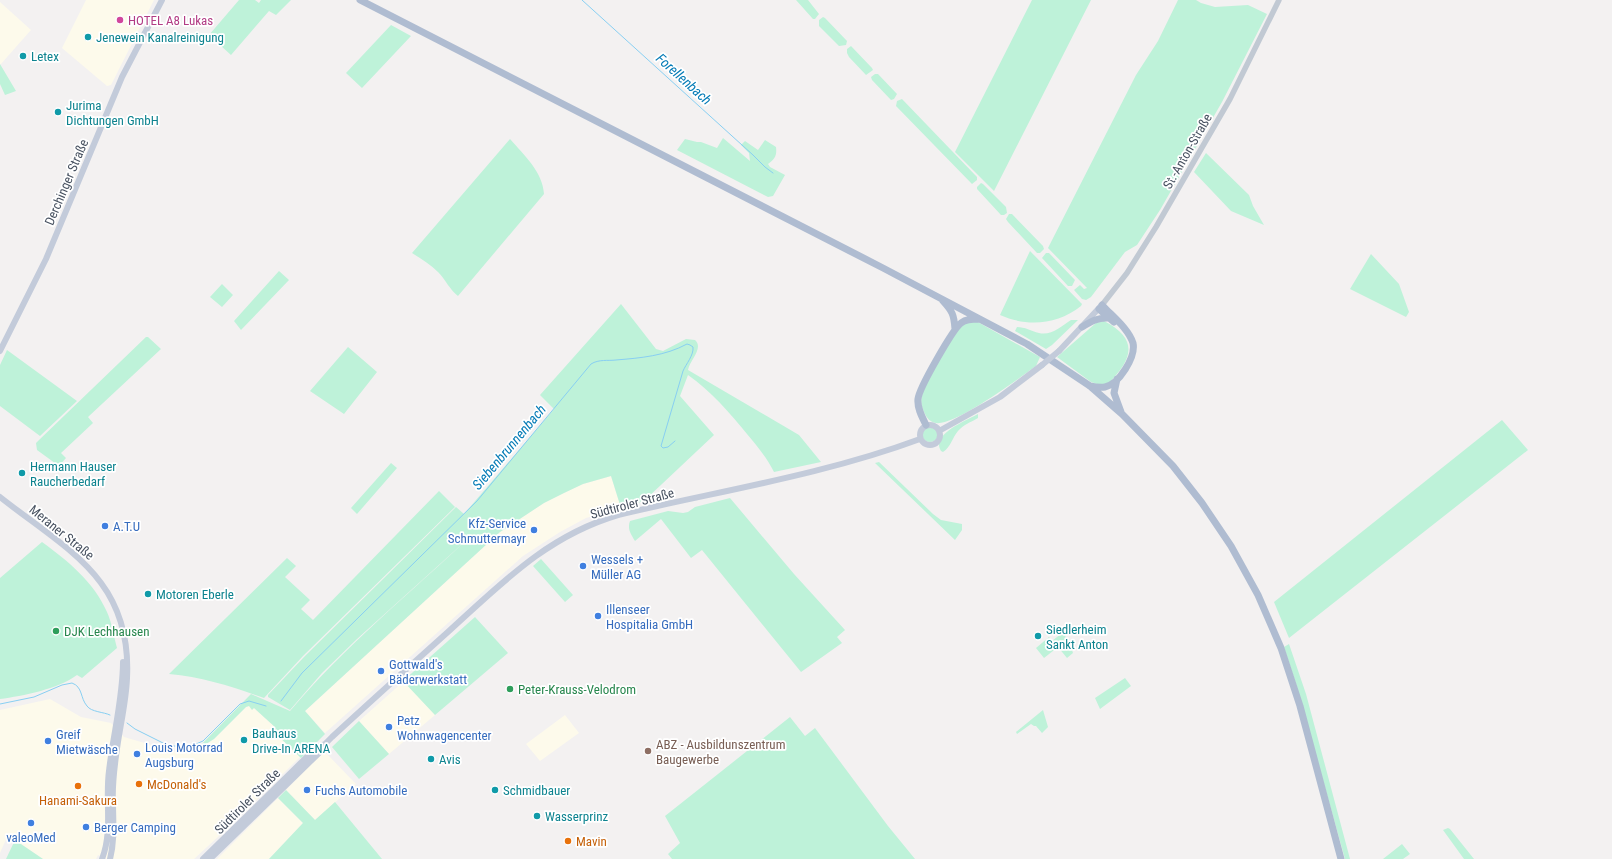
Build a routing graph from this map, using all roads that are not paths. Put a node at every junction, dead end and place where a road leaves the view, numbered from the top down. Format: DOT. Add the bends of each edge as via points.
graph roads {
  1 [pos="162,0"];
  2 [pos="360,0"];
  3 [pos="1279,0"];
  4 [pos="943,300"];
  5 [pos="1102,304"];
  6 [pos="1109,318"];
  7 [pos="981,319"];
  8 [pos="1082,327"];
  9 [pos="1124,328"];
  10 [pos="955,329"];
  11 [pos="0,351"];
  12 [pos="1117,379"];
  13 [pos="1090,386"];
  14 [pos="1122,414"];
  15 [pos="926,425"];
  16 [pos="939,431"];
  17 [pos="920,439"];
  18 [pos="0,497"];
  19 [pos="0,502"];
  20 [pos="325,744"];
  21 [pos="113,761"];
  22 [pos="110,795"];
  23 [pos="102,859"];
  24 [pos="110,859"];
  25 [pos="203,859"];
  26 [pos="210,859"];
  27 [pos="1341,859"];
  1 -- 11 [label="main road, Derchinger Straße" via="124,73 46,259"];
  2 -- 4 [label="main road"];
  3 -- 5 [label="street, St.-Anton-Straße" via="1253,55 1156,227 1127,273"];
  4 -- 7 [label="main road"];
  4 -- 10 [label="main road" via="952,311"];
  5 -- 6 [label="main road"];
  5 -- 8 [label="main road"];
  5 -- 9 [label="main road"];
  6 -- 8 [label="main road" via="1096,319"];
  6 -- 9 [label="main road"];
  7 -- 10 [label="main road" via="965,320"];
  7 -- 13 [label="main road" via="1027,344"];
  8 -- 16 [label="main road, bridge" via="1059,351 1006,392"];
  9 -- 12 [label="main road" via="1134,348 1130,362"];
  10 -- 15 [label="main road" via="918,397 919,409"];
  12 -- 13 [label="main road" via="1107,387"];
  12 -- 14 [label="main road" via="1114,393"];
  13 -- 14 [label="main road"];
  14 -- 27 [label="main road" via="1173,466 1202,503 1231,546 1258,595 1300,706"];
  15 -- 16 [label="main road" via="934,425"];
  15 -- 17 [label="main road" via="920,432"];
  16 -- 17 [label="main road" via="940,438 935,444 926,444"];
  17 -- 20 [label="main road, Südtiroler Straße" via="885,452 823,469 618,515 569,535 518,569"];
  18 -- 21 [label="main road, Meraner Straße" via="82,561 101,582 117,608 125,636 127,673"];
  19 -- 21 [label="main road, Meraner Straße" via="80,564 100,586 112,608 120,633 123,663"];
  20 -- 25 [label="main road, Südtiroler Straße" via="311,753"];
  20 -- 26 [label="main road, Südtiroler Straße"];
  21 -- 22 [label="main road, Meraner Straße"];
  22 -- 23 [label="main road, Meraner Straße" via="106,847"];
  22 -- 24 [label="main road, Meraner Straße" via="114,840"];
}
